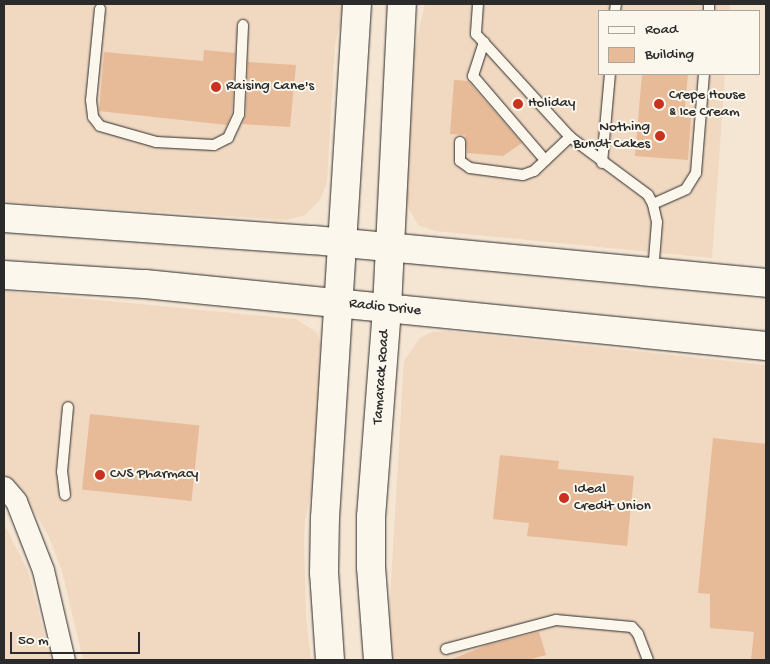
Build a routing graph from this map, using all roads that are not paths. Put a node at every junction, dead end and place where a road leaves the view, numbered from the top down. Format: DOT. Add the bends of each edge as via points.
graph roads {
  1 [pos="357,4"];
  2 [pos="402,4"];
  3 [pos="478,4"];
  4 [pos="100,10"];
  5 [pos="243,25"];
  6 [pos="484,42"];
  7 [pos="610,75"];
  8 [pos="704,75"];
  9 [pos="570,137"];
  10 [pos="460,142"];
  11 [pos="545,160"];
  12 [pos="602,163"];
  13 [pos="653,204"];
  14 [pos="4,218"];
  15 [pos="344,243"];
  16 [pos="390,247"];
  17 [pos="653,272"];
  18 [pos="4,275"];
  19 [pos="766,283"];
  20 [pos="340,303"];
  21 [pos="387,308"];
  22 [pos="766,346"];
  23 [pos="68,407"];
  24 [pos="4,487"];
  25 [pos="65,495"];
  26 [pos="4,510"];
  27 [pos="29,537"];
  28 [pos="446,649"];
  29 [pos="647,659"];
  30 [pos="64,660"];
  31 [pos="330,660"];
  32 [pos="378,660"];
  1 -- 15 [label="main road"];
  2 -- 16 [label="main road, Tamarack Road"];
  3 -- 6 [label="lane" via="476,34"];
  4 -- 5 [label="lane" via="91,100 93,117 100,126 156,142 214,145 228,138 239,114"];
  6 -- 9 [label="lane"];
  6 -- 11 [label="lane" via="473,76"];
  7 -- 12 [label="lane"];
  8 -- 13 [label="lane" via="695,177 686,189"];
  9 -- 11 [label="lane"];
  9 -- 12 [label="lane"];
  10 -- 11 [label="lane" via="460,161 470,168 523,175 534,171"];
  12 -- 13 [label="lane" via="648,195"];
  13 -- 17 [label="lane" via="657,222"];
  14 -- 15 [label="main road"];
  15 -- 16 [label="main road"];
  15 -- 20 [label="main road"];
  16 -- 17 [label="main road"];
  16 -- 21 [label="main road, Tamarack Road"];
  17 -- 19 [label="main road"];
  18 -- 20 [label="main road, Radio Drive" via="107,281"];
  20 -- 21 [label="main road, Radio Drive"];
  20 -- 31 [label="main road" via="325,518 324,573"];
  21 -- 22 [label="main road, Radio Drive"];
  21 -- 32 [label="main road, Tamarack Road" via="371,525 370,567"];
  23 -- 25 [label="lane" via="62,472"];
  24 -- 27 [label="street" via="16,501"];
  26 -- 27 [label="street"];
  27 -- 30 [label="street" via="43,570"];
  28 -- 29 [label="lane" via="556,620 632,627"];
}
